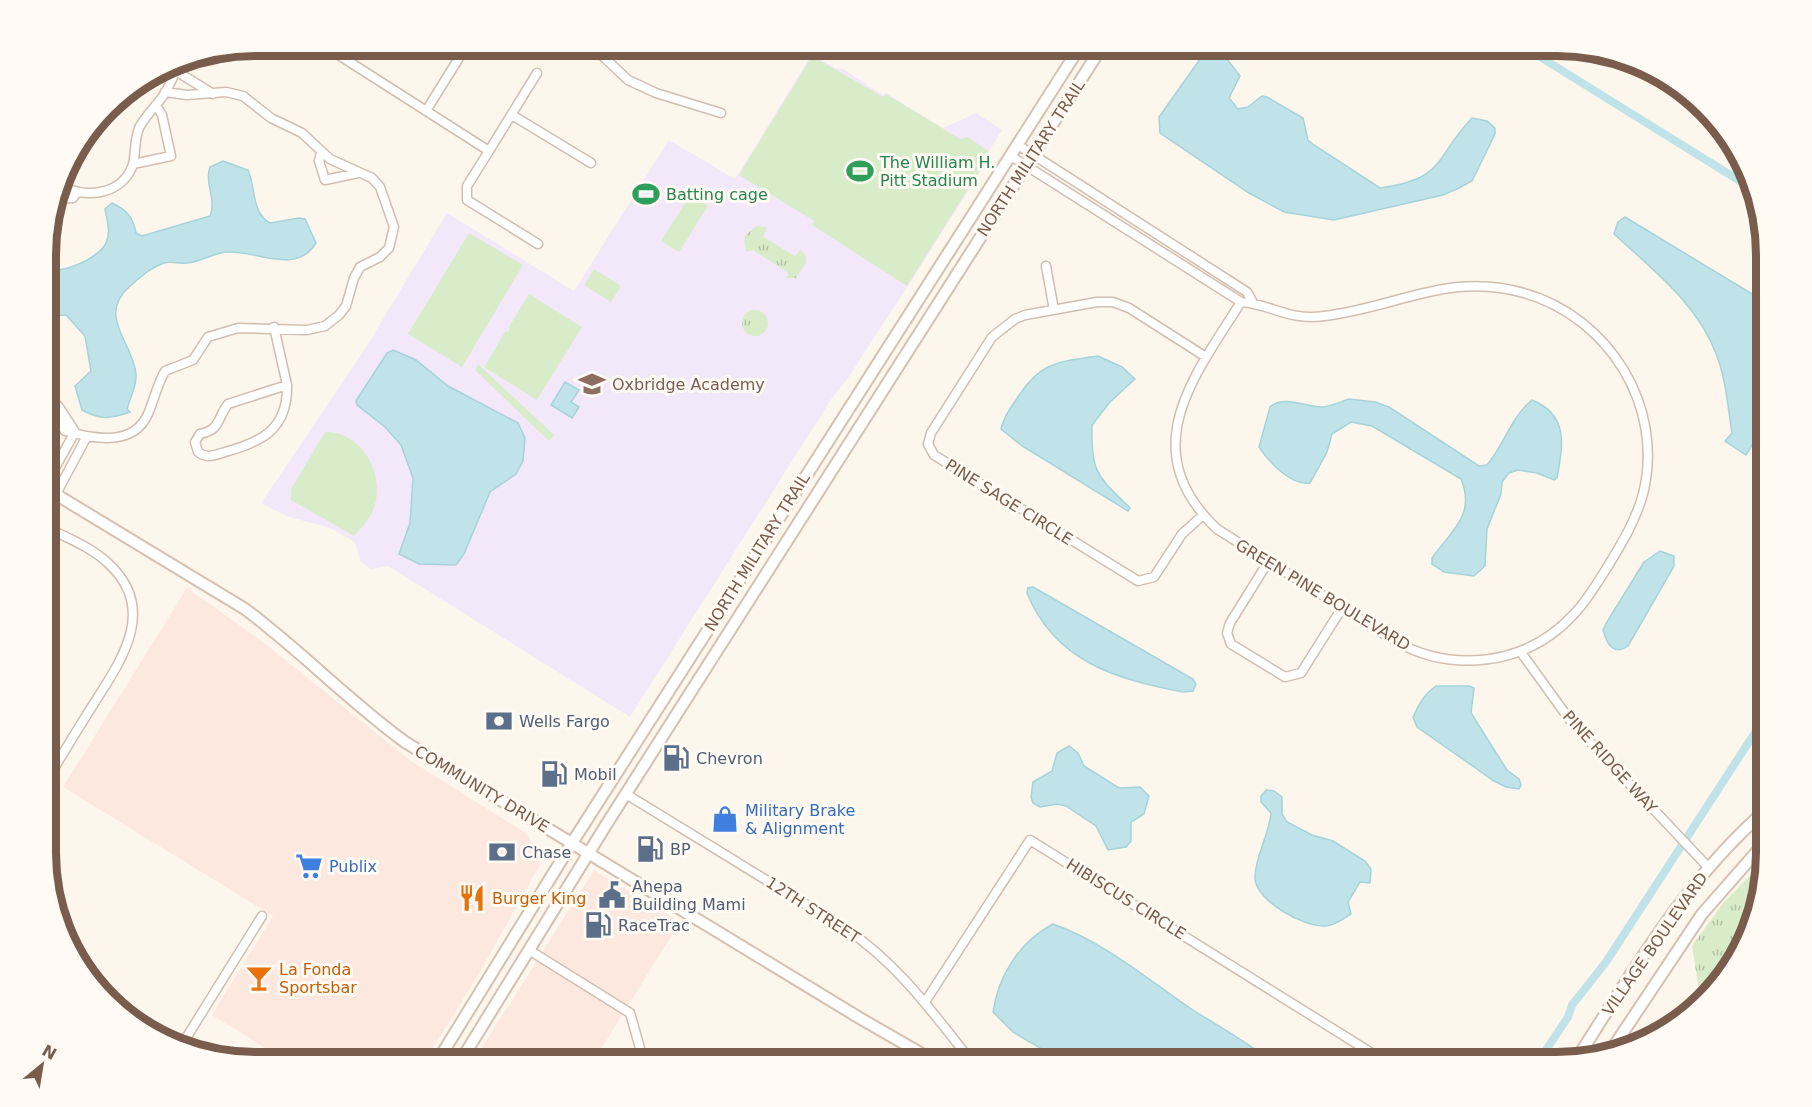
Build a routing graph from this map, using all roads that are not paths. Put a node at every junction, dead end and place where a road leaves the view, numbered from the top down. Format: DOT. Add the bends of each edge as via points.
graph roads {
  1 [pos="340,56"];
  2 [pos="460,56"];
  3 [pos="603,56"];
  4 [pos="1074,56"];
  5 [pos="1096,56"];
  6 [pos="175,72"];
  7 [pos="177,72"];
  8 [pos="537,74"];
  9 [pos="165,92"];
  10 [pos="213,94"];
  11 [pos="156,105"];
  12 [pos="426,111"];
  13 [pos="721,113"];
  14 [pos="512,115"];
  15 [pos="1018,145"];
  16 [pos="489,150"];
  17 [pos="321,153"];
  18 [pos="1033,155"];
  19 [pos="1011,156"];
  20 [pos="591,163"];
  21 [pos="133,164"];
  22 [pos="1026,165"];
  23 [pos="358,173"];
  24 [pos="68,188"];
  25 [pos="77,192"];
  26 [pos="64,199"];
  27 [pos="538,244"];
  28 [pos="1046,266"];
  29 [pos="1241,302"];
  30 [pos="1253,303"];
  31 [pos="1054,310"];
  32 [pos="274,327"];
  33 [pos="1206,357"];
  34 [pos="288,385"];
  35 [pos="56,417"];
  36 [pos="75,432"];
  37 [pos="86,438"];
  38 [pos="56,466"];
  39 [pos="56,483"];
  40 [pos="56,494"];
  41 [pos="791,498"];
  42 [pos="808,508"];
  43 [pos="1203,515"];
  44 [pos="56,533"];
  45 [pos="1268,562"];
  46 [pos="1342,608"];
  47 [pos="1520,651"];
  48 [pos="56,765"];
  49 [pos="626,794"];
  50 [pos="1756,819"];
  51 [pos="1753,822"];
  52 [pos="1756,825"];
  53 [pos="572,843"];
  54 [pos="1756,851"];
  55 [pos="588,854"];
  56 [pos="1708,867"];
  57 [pos="262,916"];
  58 [pos="529,950"];
  59 [pos="925,1002"];
  60 [pos="186,1039"];
  61 [pos="1616,1042"];
  62 [pos="1582,1050"];
  63 [pos="918,1051"];
  64 [pos="964,1051"];
  65 [pos="1369,1051"];
  66 [pos="443,1052"];
  67 [pos="465,1052"];
  68 [pos="641,1052"];
  1 -- 12 [label="street"];
  2 -- 12 [label="street"];
  3 -- 13 [label="street" via="628,80"];
  4 -- 15 [label="main road, NORTH MILITARY TRAIL"];
  5 -- 18 [label="main road, NORTH MILITARY TRAIL"];
  6 -- 9 [label="street"];
  7 -- 10 [label="street"];
  8 -- 14 [label="street"];
  9 -- 10 [label="street"];
  9 -- 11 [label="street"];
  10 -- 17 [label="street" via="243,96 271,118 303,133"];
  11 -- 21 [label="street" via="138,130"];
  11 -- 21 [label="street" via="171,156"];
  12 -- 16 [label="street"];
  14 -- 16 [label="street"];
  14 -- 20 [label="street"];
  15 -- 18 [label="street, GREEN PINE BOULEVARD"];
  15 -- 19 [label="main road, NORTH MILITARY TRAIL"];
  16 -- 27 [label="street" via="467,186 467,200"];
  17 -- 23 [label="street"];
  17 -- 23 [label="street" via="319,161 325,180"];
  18 -- 22 [label="main road, NORTH MILITARY TRAIL"];
  18 -- 30 [label="street, GREEN PINE BOULEVARD" via="1247,292"];
  19 -- 22 [label="street, GREEN PINE BOULEVARD"];
  19 -- 41 [label="main road, NORTH MILITARY TRAIL"];
  21 -- 25 [label="street" via="123,179 108,190"];
  22 -- 29 [label="street, GREEN PINE BOULEVARD"];
  22 -- 42 [label="main road, NORTH MILITARY TRAIL"];
  23 -- 32 [label="street" via="367,175 380,187 393,221 392,243 380,257 360,267 346,306 330,323 307,330"];
  24 -- 25 [label="street"];
  25 -- 26 [label="street" via="73,198"];
  28 -- 31 [label="street"];
  29 -- 30 [label="street, GREEN PINE BOULEVARD"];
  29 -- 33 [label="street, GREEN PINE BOULEVARD"];
  30 -- 47 [label="street, GREEN PINE BOULEVARD" via="1285,314 1324,316 1453,286 1507,288 1538,297 1574,316 1616,356 1637,396 1646,434 1647,473 1638,511 1624,540 1574,615 1552,634"];
  31 -- 33 [label="street, PINE SAGE CIRCLE" via="1102,301 1119,303"];
  31 -- 43 [label="street, PINE SAGE CIRCLE" via="1020,317 992,337 931,433 928,444 934,455 1138,581 1154,578 1182,534"];
  32 -- 34 [label="street"];
  32 -- 37 [label="street" via="213,333 193,360 165,371 148,415 136,429 119,436"];
  33 -- 43 [label="street, GREEN PINE BOULEVARD" via="1184,395 1176,438 1181,475"];
  34 -- 34 [label="street" via="228,404 219,424 200,434 195,442 198,452 208,457 248,446 264,437 283,412"];
  35 -- 36 [label="street" via="65,430"];
  36 -- 37 [label="street"];
  36 -- 38 [label="street"];
  37 -- 39 [label="street"];
  40 -- 53 [label="main road, COMMUNITY DRIVE" via="245,609 366,714 405,742"];
  41 -- 42 [label="main road"];
  41 -- 53 [label="main road, NORTH MILITARY TRAIL"];
  42 -- 49 [label="main road, NORTH MILITARY TRAIL"];
  43 -- 45 [label="street, GREEN PINE BOULEVARD" via="1226,536"];
  44 -- 48 [label="street" via="110,565 126,587 133,621 124,655"];
  45 -- 46 [label="street, GREEN PINE BOULEVARD"];
  45 -- 46 [label="street" via="1227,633 1231,644 1280,675 1291,677 1301,673"];
  46 -- 47 [label="street, GREEN PINE BOULEVARD" via="1404,646 1435,657 1473,661"];
  47 -- 56 [label="street, PINE RIDGE WAY" via="1572,723"];
  49 -- 55 [label="main road, NORTH MILITARY TRAIL"];
  49 -- 59 [label="street, 12TH STREET" via="860,939 895,968"];
  50 -- 51 [label="main road, VILLAGE BOULEVARD"];
  51 -- 52 [label="street"];
  51 -- 56 [label="main road, VILLAGE BOULEVARD"];
  53 -- 55 [label="main road, COMMUNITY DRIVE"];
  53 -- 66 [label="main road, NORTH MILITARY TRAIL"];
  54 -- 61 [label="main road, VILLAGE BOULEVARD" via="1702,914"];
  55 -- 58 [label="main road, NORTH MILITARY TRAIL"];
  55 -- 63 [label="main road, COMMUNITY DRIVE"];
  56 -- 62 [label="main road, VILLAGE BOULEVARD" via="1665,922"];
  57 -- 60 [label="street"];
  58 -- 67 [label="main road, NORTH MILITARY TRAIL"];
  58 -- 68 [label="street" via="630,1013"];
  59 -- 64 [label="street, 12TH STREET"];
  59 -- 65 [label="street, HIBISCUS CIRCLE" via="1030,840"];
}
